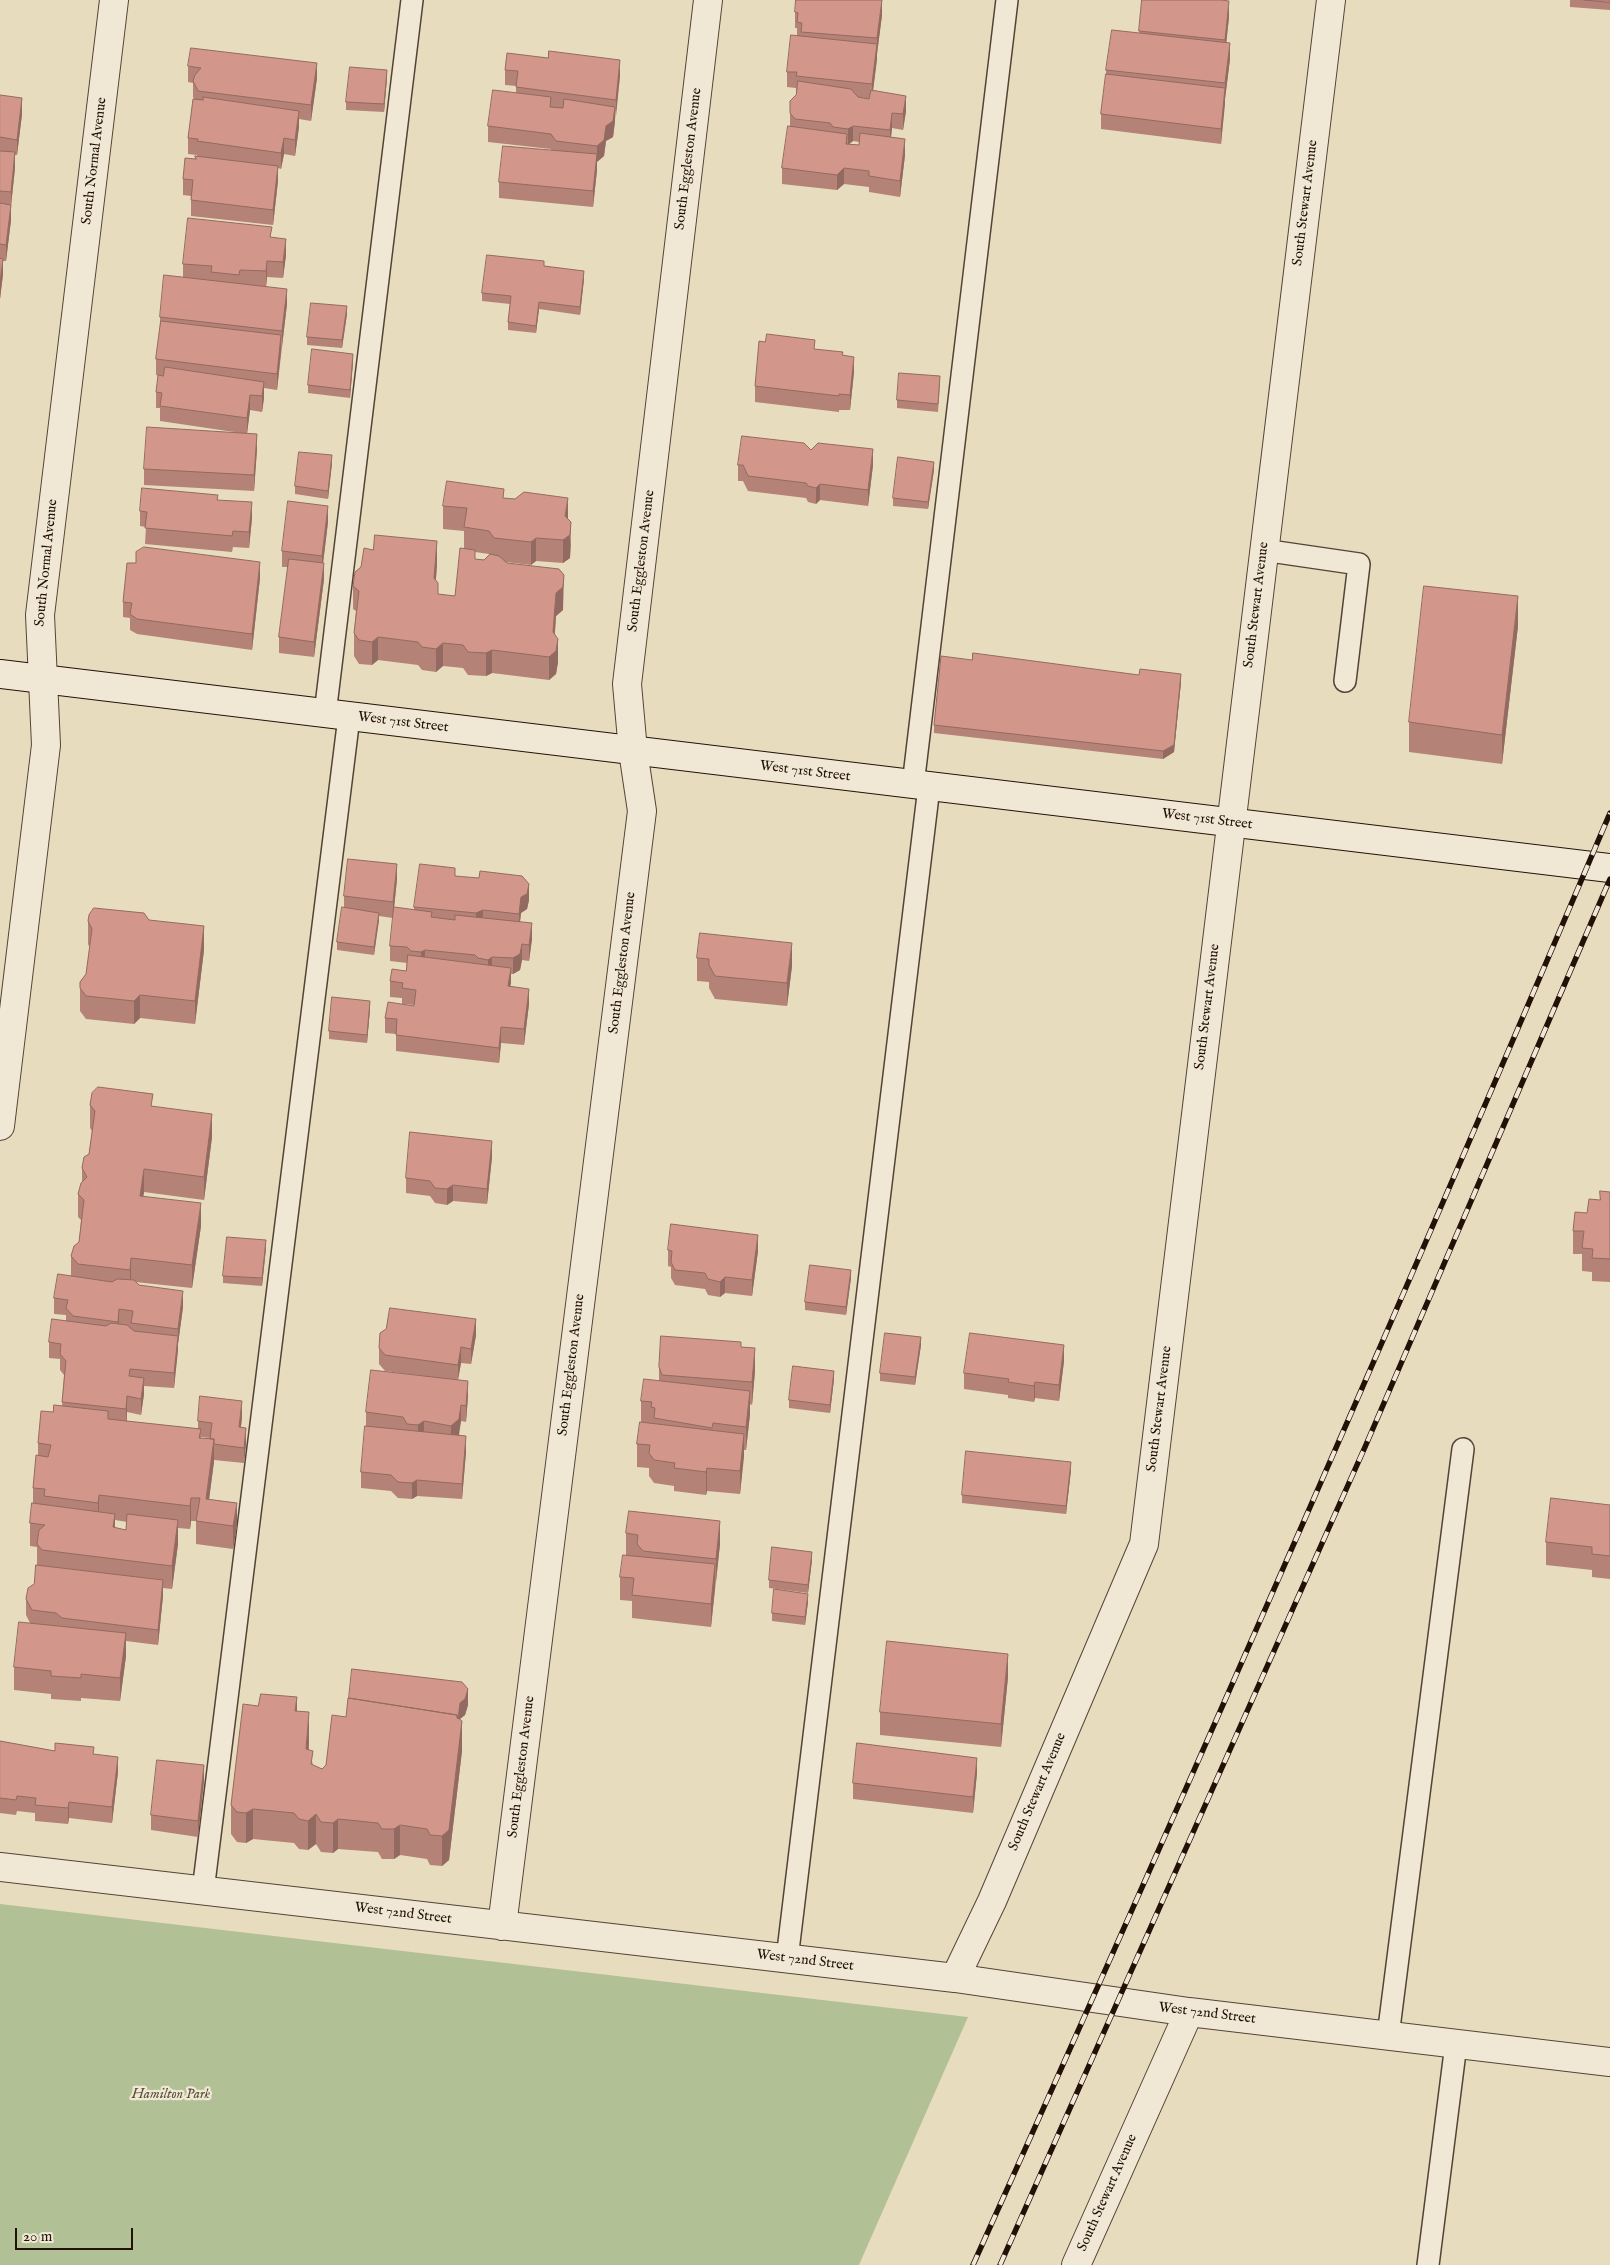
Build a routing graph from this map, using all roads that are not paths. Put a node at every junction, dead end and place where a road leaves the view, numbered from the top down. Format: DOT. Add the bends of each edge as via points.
graph roads {
  1 [pos="114,0"];
  2 [pos="412,0"];
  3 [pos="708,0"];
  4 [pos="1007,0"];
  5 [pos="1330,0"];
  6 [pos="1263,550"];
  7 [pos="0,674"];
  8 [pos="43,679"];
  9 [pos="1345,681"];
  10 [pos="337,715"];
  11 [pos="633,751"];
  12 [pos="921,786"];
  13 [pos="1230,823"];
  14 [pos="1610,868"];
  15 [pos="0,1126"];
  16 [pos="1462,1448"];
  17 [pos="0,1867"];
  18 [pos="203,1891"];
  19 [pos="502,1926"];
  20 [pos="787,1959"];
  21 [pos="955,1978"];
  22 [pos="1189,2012"];
  23 [pos="1388,2036"];
  24 [pos="1456,2044"];
  25 [pos="1610,2062"];
  26 [pos="1076,2265"];
  27 [pos="1428,2265"];
  1 -- 8 [label="street, South Normal Avenue" via="40,615"];
  2 -- 10 [label="lane"];
  3 -- 11 [label="street, South Eggleston Avenue" via="627,684"];
  4 -- 12 [label="lane"];
  5 -- 6 [label="street, South Stewart Avenue"];
  6 -- 9 [label="lane" via="1360,564"];
  6 -- 13 [label="street, South Stewart Avenue"];
  7 -- 8 [label="street, West 71st Street"];
  8 -- 10 [label="street, West 71st Street"];
  8 -- 15 [label="street, South Normal Avenue" via="46,744"];
  10 -- 11 [label="street, West 71st Street"];
  10 -- 18 [label="lane"];
  11 -- 12 [label="street, West 71st Street"];
  11 -- 19 [label="street, South Eggleston Avenue" via="642,811"];
  12 -- 13 [label="street, West 71st Street"];
  12 -- 20 [label="lane"];
  13 -- 14 [label="street, West 71st Street"];
  13 -- 21 [label="street, South Stewart Avenue" via="1144,1544 992,1901"];
  16 -- 23 [label="lane"];
  17 -- 18 [label="street, West 72nd Street"];
  18 -- 19 [label="street, West 72nd Street"];
  19 -- 20 [label="street, West 72nd Street"];
  20 -- 21 [label="street, West 72nd Street"];
  21 -- 22 [label="street, West 72nd Street"];
  22 -- 23 [label="street, West 72nd Street"];
  22 -- 26 [label="street, South Stewart Avenue"];
  23 -- 24 [label="street, West 72nd Street"];
  24 -- 25 [label="street, West 72nd Street"];
  24 -- 27 [label="lane"];
}
